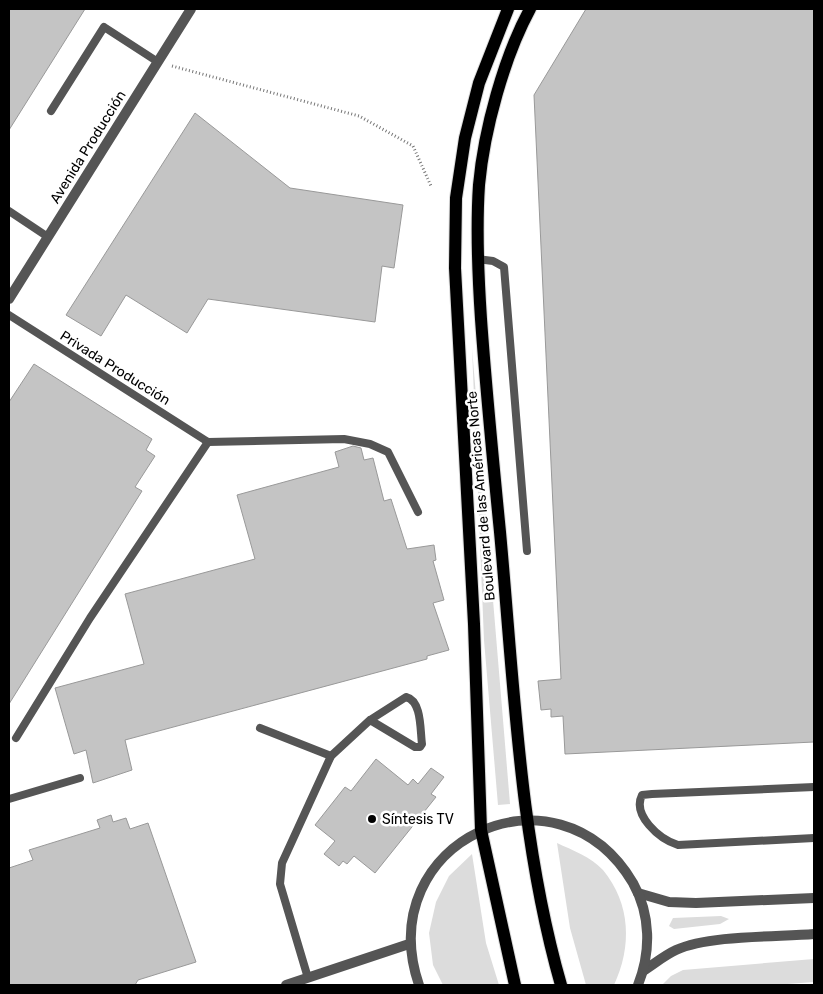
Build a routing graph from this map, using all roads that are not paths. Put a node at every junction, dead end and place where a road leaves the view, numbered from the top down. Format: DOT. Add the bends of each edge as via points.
graph roads {
  1 [pos="191,9"];
  2 [pos="508,9"];
  3 [pos="530,9"];
  4 [pos="158,62"];
  5 [pos="51,111"];
  6 [pos="9,212"];
  7 [pos="48,237"];
  8 [pos="477,259"];
  9 [pos="9,299"];
  10 [pos="9,316"];
  11 [pos="208,442"];
  12 [pos="418,512"];
  13 [pos="527,551"];
  14 [pos="370,720"];
  15 [pos="260,728"];
  16 [pos="16,738"];
  17 [pos="331,756"];
  18 [pos="80,778"];
  19 [pos="814,787"];
  20 [pos="9,799"];
  21 [pos="527,821"];
  22 [pos="481,830"];
  23 [pos="814,838"];
  24 [pos="638,892"];
  25 [pos="814,898"];
  26 [pos="814,934"];
  27 [pos="409,944"];
  28 [pos="643,971"];
  29 [pos="308,978"];
  30 [pos="286,985"];
  31 [pos="419,985"];
  32 [pos="515,985"];
  33 [pos="561,985"];
  34 [pos="638,985"];
  1 -- 4 [label="street, Avenida Producción"];
  2 -- 22 [label="main road, Boulevard de las Américas Norte" via="478,83 456,198 455,268 474,624"];
  3 -- 8 [label="main road, Boulevard de las Américas Norte" via="502,77 488,132 480,182"];
  4 -- 5 [label="lane" via="104,27"];
  4 -- 7 [label="street, Avenida Producción"];
  6 -- 7 [label="lane"];
  7 -- 9 [label="street, Avenida Producción"];
  8 -- 13 [label="lane" via="493,261 504,267"];
  8 -- 21 [label="main road, Boulevard de las Américas Norte"];
  10 -- 11 [label="lane, Privada Producción"];
  11 -- 12 [label="lane" via="344,439 370,444 388,452"];
  11 -- 16 [label="lane" via="90,618"];
  14 -- 14 [label="lane" via="406,697 412,699 416,704 422,744 415,747"];
  14 -- 17 [label="lane"];
  15 -- 17 [label="lane"];
  17 -- 29 [label="lane" via="280,872 280,884"];
  18 -- 20 [label="lane"];
  19 -- 23 [label="lane" via="652,794 642,795 638,803 640,814 664,838 678,845"];
  21 -- 22 [label="street"];
  21 -- 24 [label="street" via="555,824 581,833 605,848 624,868"];
  21 -- 33 [label="main road, Boulevard de las Américas Norte" via="541,902"];
  22 -- 27 [label="street" via="436,864 412,916"];
  22 -- 32 [label="main road, Boulevard de las Américas Norte"];
  24 -- 25 [label="street" via="669,902 696,903"];
  24 -- 28 [label="street" via="647,931"];
  26 -- 28 [label="street" via="694,945 676,950"];
  27 -- 29 [label="street"];
  27 -- 31 [label="street"];
  28 -- 34 [label="street"];
  29 -- 30 [label="street"];
}
